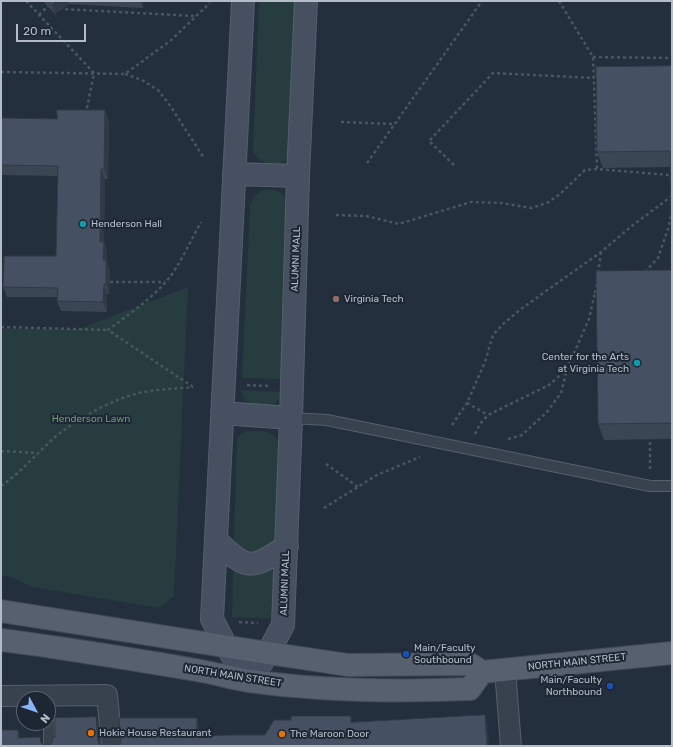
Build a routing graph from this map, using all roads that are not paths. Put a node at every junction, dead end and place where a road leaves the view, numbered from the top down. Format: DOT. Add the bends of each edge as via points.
graph roads {
  1 [pos="243,1"];
  2 [pos="306,1"];
  3 [pos="234,174"];
  4 [pos="298,176"];
  5 [pos="222,413"];
  6 [pos="291,418"];
  7 [pos="672,486"];
  8 [pos="216,540"];
  9 [pos="287,546"];
  10 [pos="1,611"];
  11 [pos="1,640"];
  12 [pos="226,646"];
  13 [pos="268,653"];
  14 [pos="672,653"];
  15 [pos="505,670"];
  16 [pos="482,672"];
  17 [pos="249,681"];
  18 [pos="1,696"];
  19 [pos="16,696"];
  20 [pos="56,696"];
  21 [pos="49,731"];
  22 [pos="49,746"];
  23 [pos="112,746"];
  24 [pos="511,746"];
  1 -- 3 [label="street"];
  2 -- 4 [label="street, ALUMNI MALL"];
  3 -- 4 [label="street"];
  3 -- 5 [label="street"];
  4 -- 6 [label="street, ALUMNI MALL"];
  5 -- 6 [label="street"];
  5 -- 8 [label="street"];
  6 -- 7 [label="lane" via="327,420 650,486"];
  6 -- 9 [label="street, ALUMNI MALL"];
  8 -- 9 [label="street" via="245,564 257,564"];
  8 -- 12 [label="street" via="212,619"];
  9 -- 13 [label="street, ALUMNI MALL" via="283,625"];
  10 -- 12 [label="main road, NORTH MAIN STREET"];
  11 -- 17 [label="main road, NORTH MAIN STREET"];
  12 -- 13 [label="main road, NORTH MAIN STREET"];
  12 -- 17 [label="street"];
  13 -- 16 [label="main road, NORTH MAIN STREET" via="348,665 470,664"];
  13 -- 17 [label="street, ALUMNI MALL"];
  14 -- 15 [label="main road, NORTH MAIN STREET"];
  15 -- 16 [label="main road, NORTH MAIN STREET"];
  15 -- 24 [label="street"];
  16 -- 17 [label="main road, NORTH MAIN STREET" via="470,689 342,689"];
  18 -- 19 [label="street"];
  20 -- 23 [label="street" via="107,695"];
  21 -- 22 [label="lane"];
}
